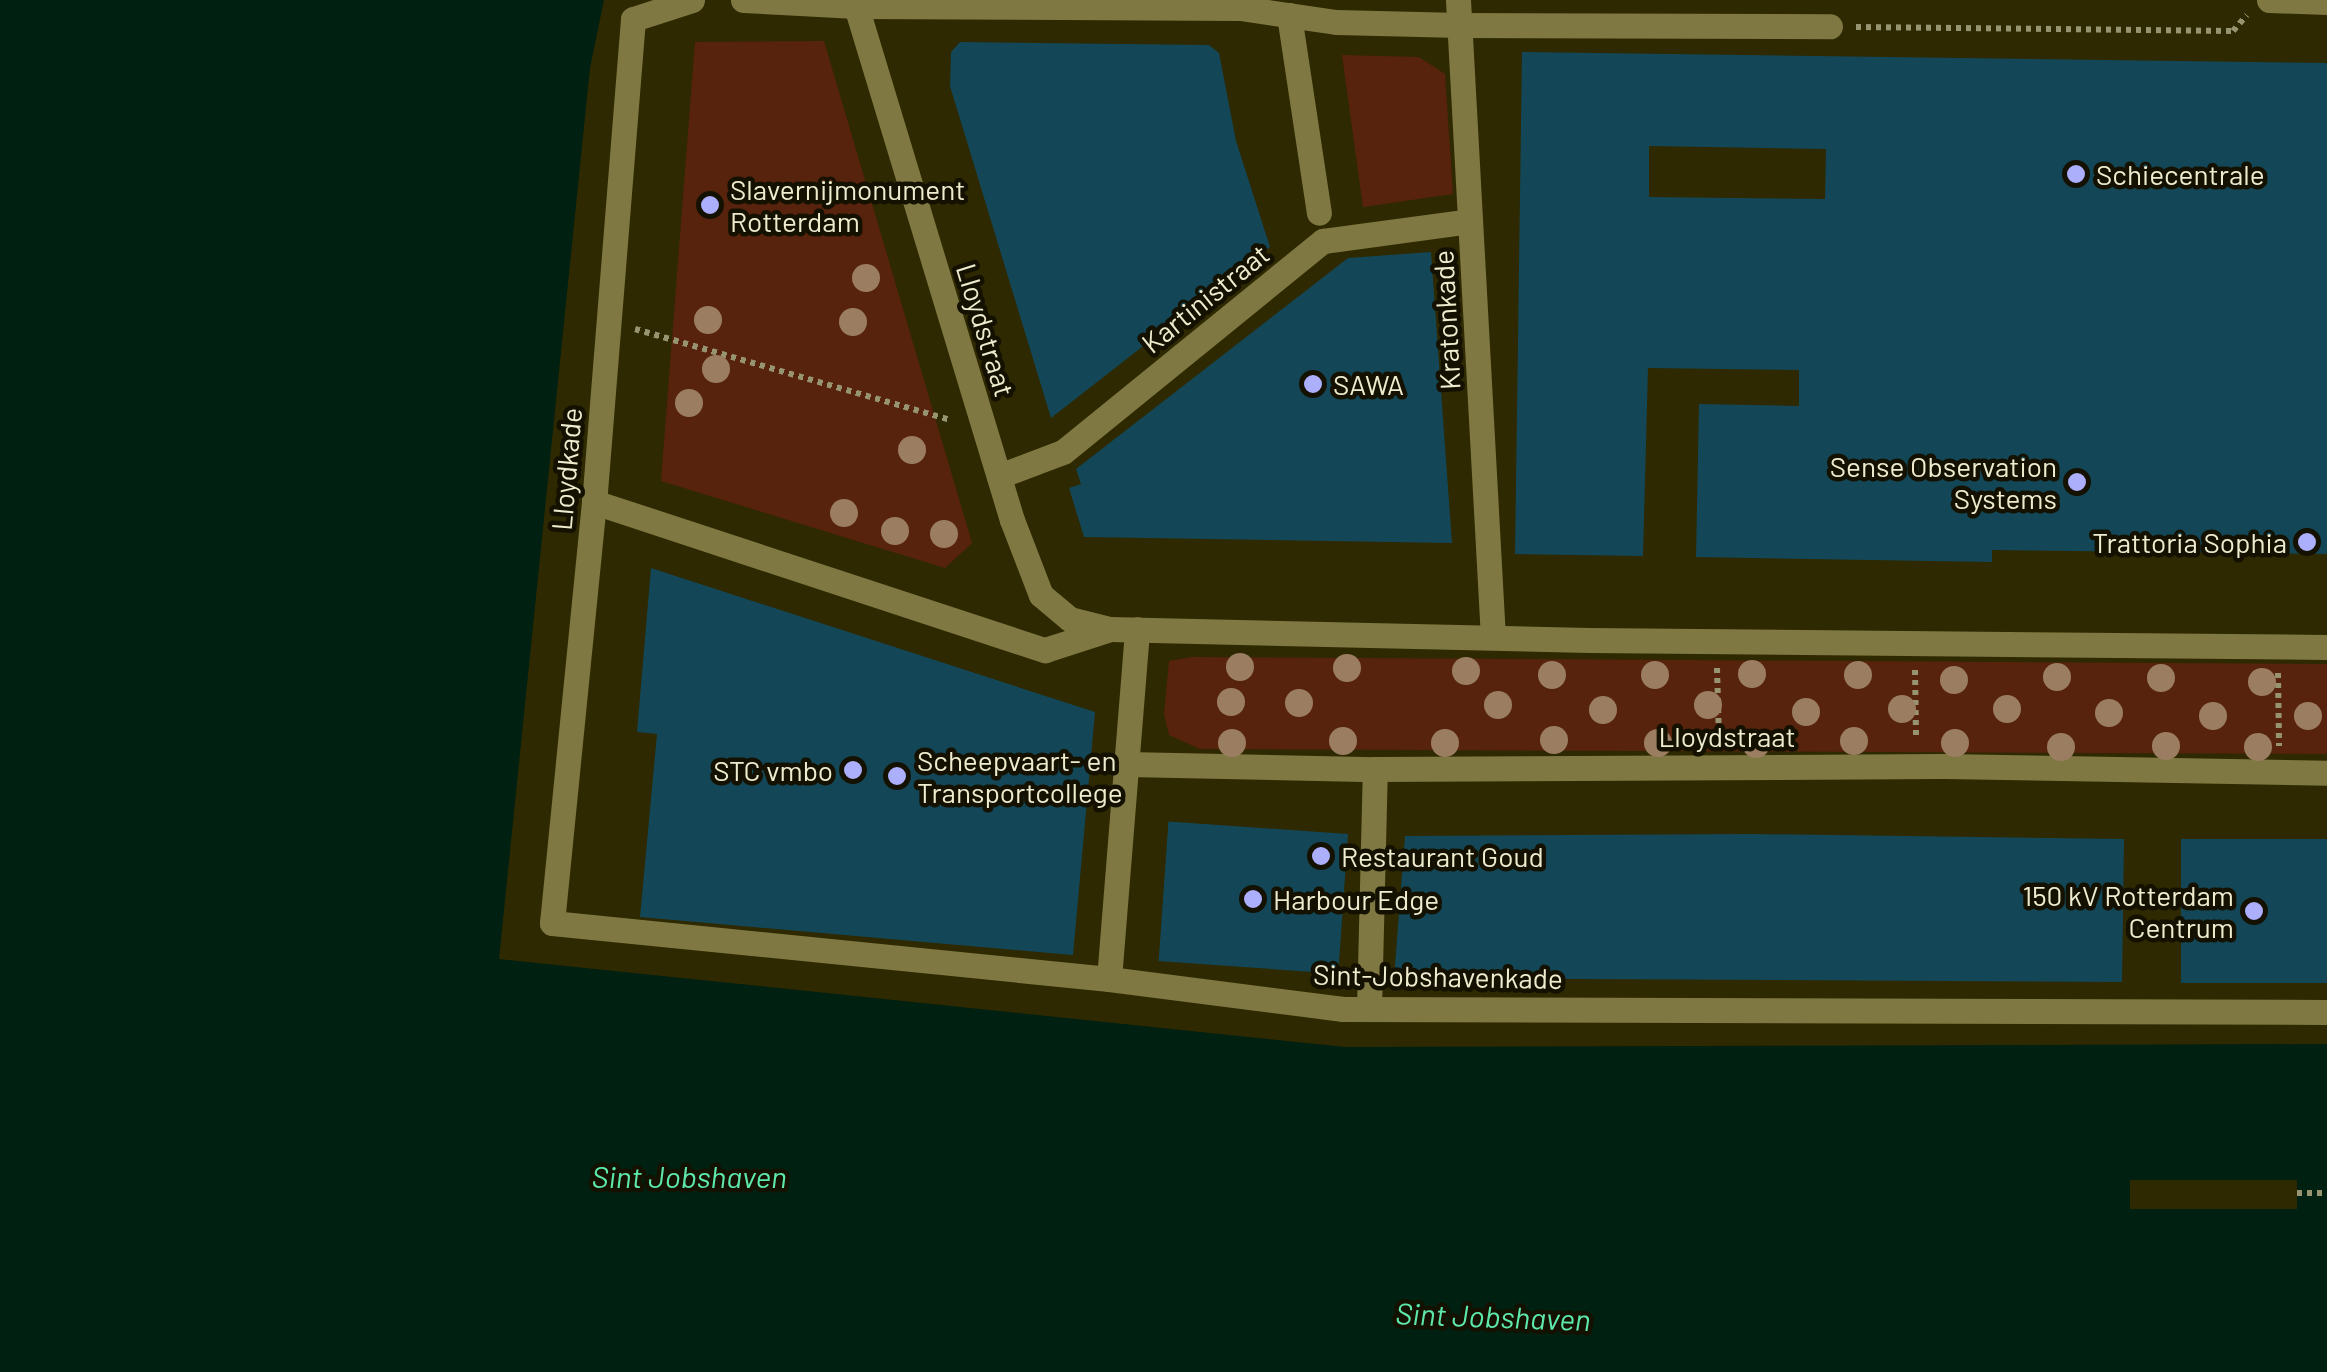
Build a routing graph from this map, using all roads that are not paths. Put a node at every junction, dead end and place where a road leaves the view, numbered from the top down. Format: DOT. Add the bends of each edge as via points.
graph roads {
  1 [pos="692,0"];
  2 [pos="742,0"];
  3 [pos="2327,2"];
  4 [pos="2261,5"];
  5 [pos="856,6"];
  6 [pos="1459,12"];
  7 [pos="1289,15"];
  8 [pos="1830,26"];
  9 [pos="1319,213"];
  10 [pos="1470,221"];
  11 [pos="998,476"];
  12 [pos="594,502"];
  13 [pos="1110,629"];
  14 [pos="1137,630"];
  15 [pos="1493,637"];
  16 [pos="2327,647"];
  17 [pos="1127,764"];
  18 [pos="1375,769"];
  19 [pos="2327,773"];
  20 [pos="552,923"];
  21 [pos="1109,979"];
  22 [pos="1369,1009"];
  23 [pos="2327,1012"];
  1 -- 12 [label="street, Lloydkade" via="632,19"];
  2 -- 5 [label="street"];
  3 -- 4 [label="street"];
  5 -- 7 [label="street" via="1240,8"];
  5 -- 11 [label="street, Lloydstraat"];
  6 -- 7 [label="street" via="1336,22"];
  6 -- 8 [label="street"];
  6 -- 10 [label="street, Kratonkade"];
  7 -- 9 [label="street"];
  10 -- 11 [label="street, Kartinistraat" via="1322,242 1063,452"];
  10 -- 15 [label="street, Kratonkade"];
  11 -- 13 [label="street, Lloydstraat" via="1040,595 1070,620"];
  12 -- 13 [label="street, Lloydstraat" via="1045,650"];
  12 -- 20 [label="street, Lloydkade"];
  13 -- 14 [label="street, Lloydstraat"];
  14 -- 15 [label="street, Lloydstraat"];
  14 -- 17 [label="street"];
  15 -- 16 [label="street, Lloydstraat"];
  17 -- 18 [label="street, Lloydstraat"];
  17 -- 21 [label="street"];
  18 -- 19 [label="street, Lloydstraat" via="1917,766"];
  18 -- 22 [label="street"];
  20 -- 21 [label="street, Sint-Jobshavenkade"];
  21 -- 22 [label="street, Sint-Jobshavenkade"];
  22 -- 23 [label="street, Sint-Jobshavenkade"];
}
